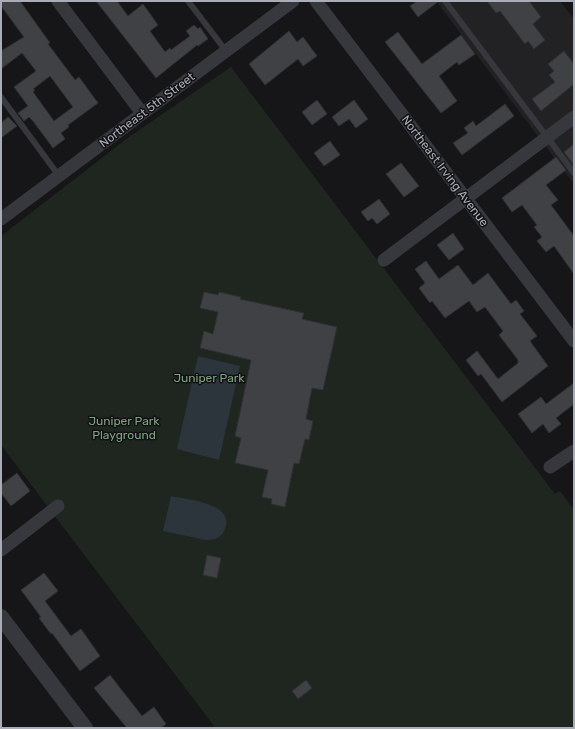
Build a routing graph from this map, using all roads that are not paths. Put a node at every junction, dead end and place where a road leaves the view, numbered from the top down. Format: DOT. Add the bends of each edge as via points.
graph roads {
  1 [pos="58,1"];
  2 [pos="188,1"];
  3 [pos="293,1"];
  4 [pos="316,1"];
  5 [pos="445,1"];
  6 [pos="226,51"];
  7 [pos="1,97"];
  8 [pos="142,113"];
  9 [pos="574,116"];
  10 [pos="547,137"];
  11 [pos="574,173"];
  12 [pos="59,176"];
  13 [pos="465,198"];
  14 [pos="1,219"];
  15 [pos="384,260"];
  16 [pos="574,341"];
  17 [pos="574,451"];
  18 [pos="550,466"];
  19 [pos="58,506"];
  20 [pos="1,550"];
  21 [pos="1,617"];
  22 [pos="85,728"];
  1 -- 8 [label="street"];
  2 -- 6 [label="lane"];
  3 -- 6 [label="street, Northeast 5th Street"];
  4 -- 13 [label="street, Northeast Irving Avenue"];
  5 -- 10 [label="lane"];
  6 -- 8 [label="street, Northeast 5th Street"];
  7 -- 12 [label="lane"];
  8 -- 12 [label="street, Northeast 5th Street"];
  9 -- 10 [label="street"];
  10 -- 11 [label="lane"];
  10 -- 13 [label="street"];
  12 -- 14 [label="street, Northeast 5th Street"];
  13 -- 15 [label="street"];
  13 -- 16 [label="street, Northeast Irving Avenue"];
  17 -- 18 [label="street"];
  19 -- 20 [label="street"];
  21 -- 22 [label="street"];
}
